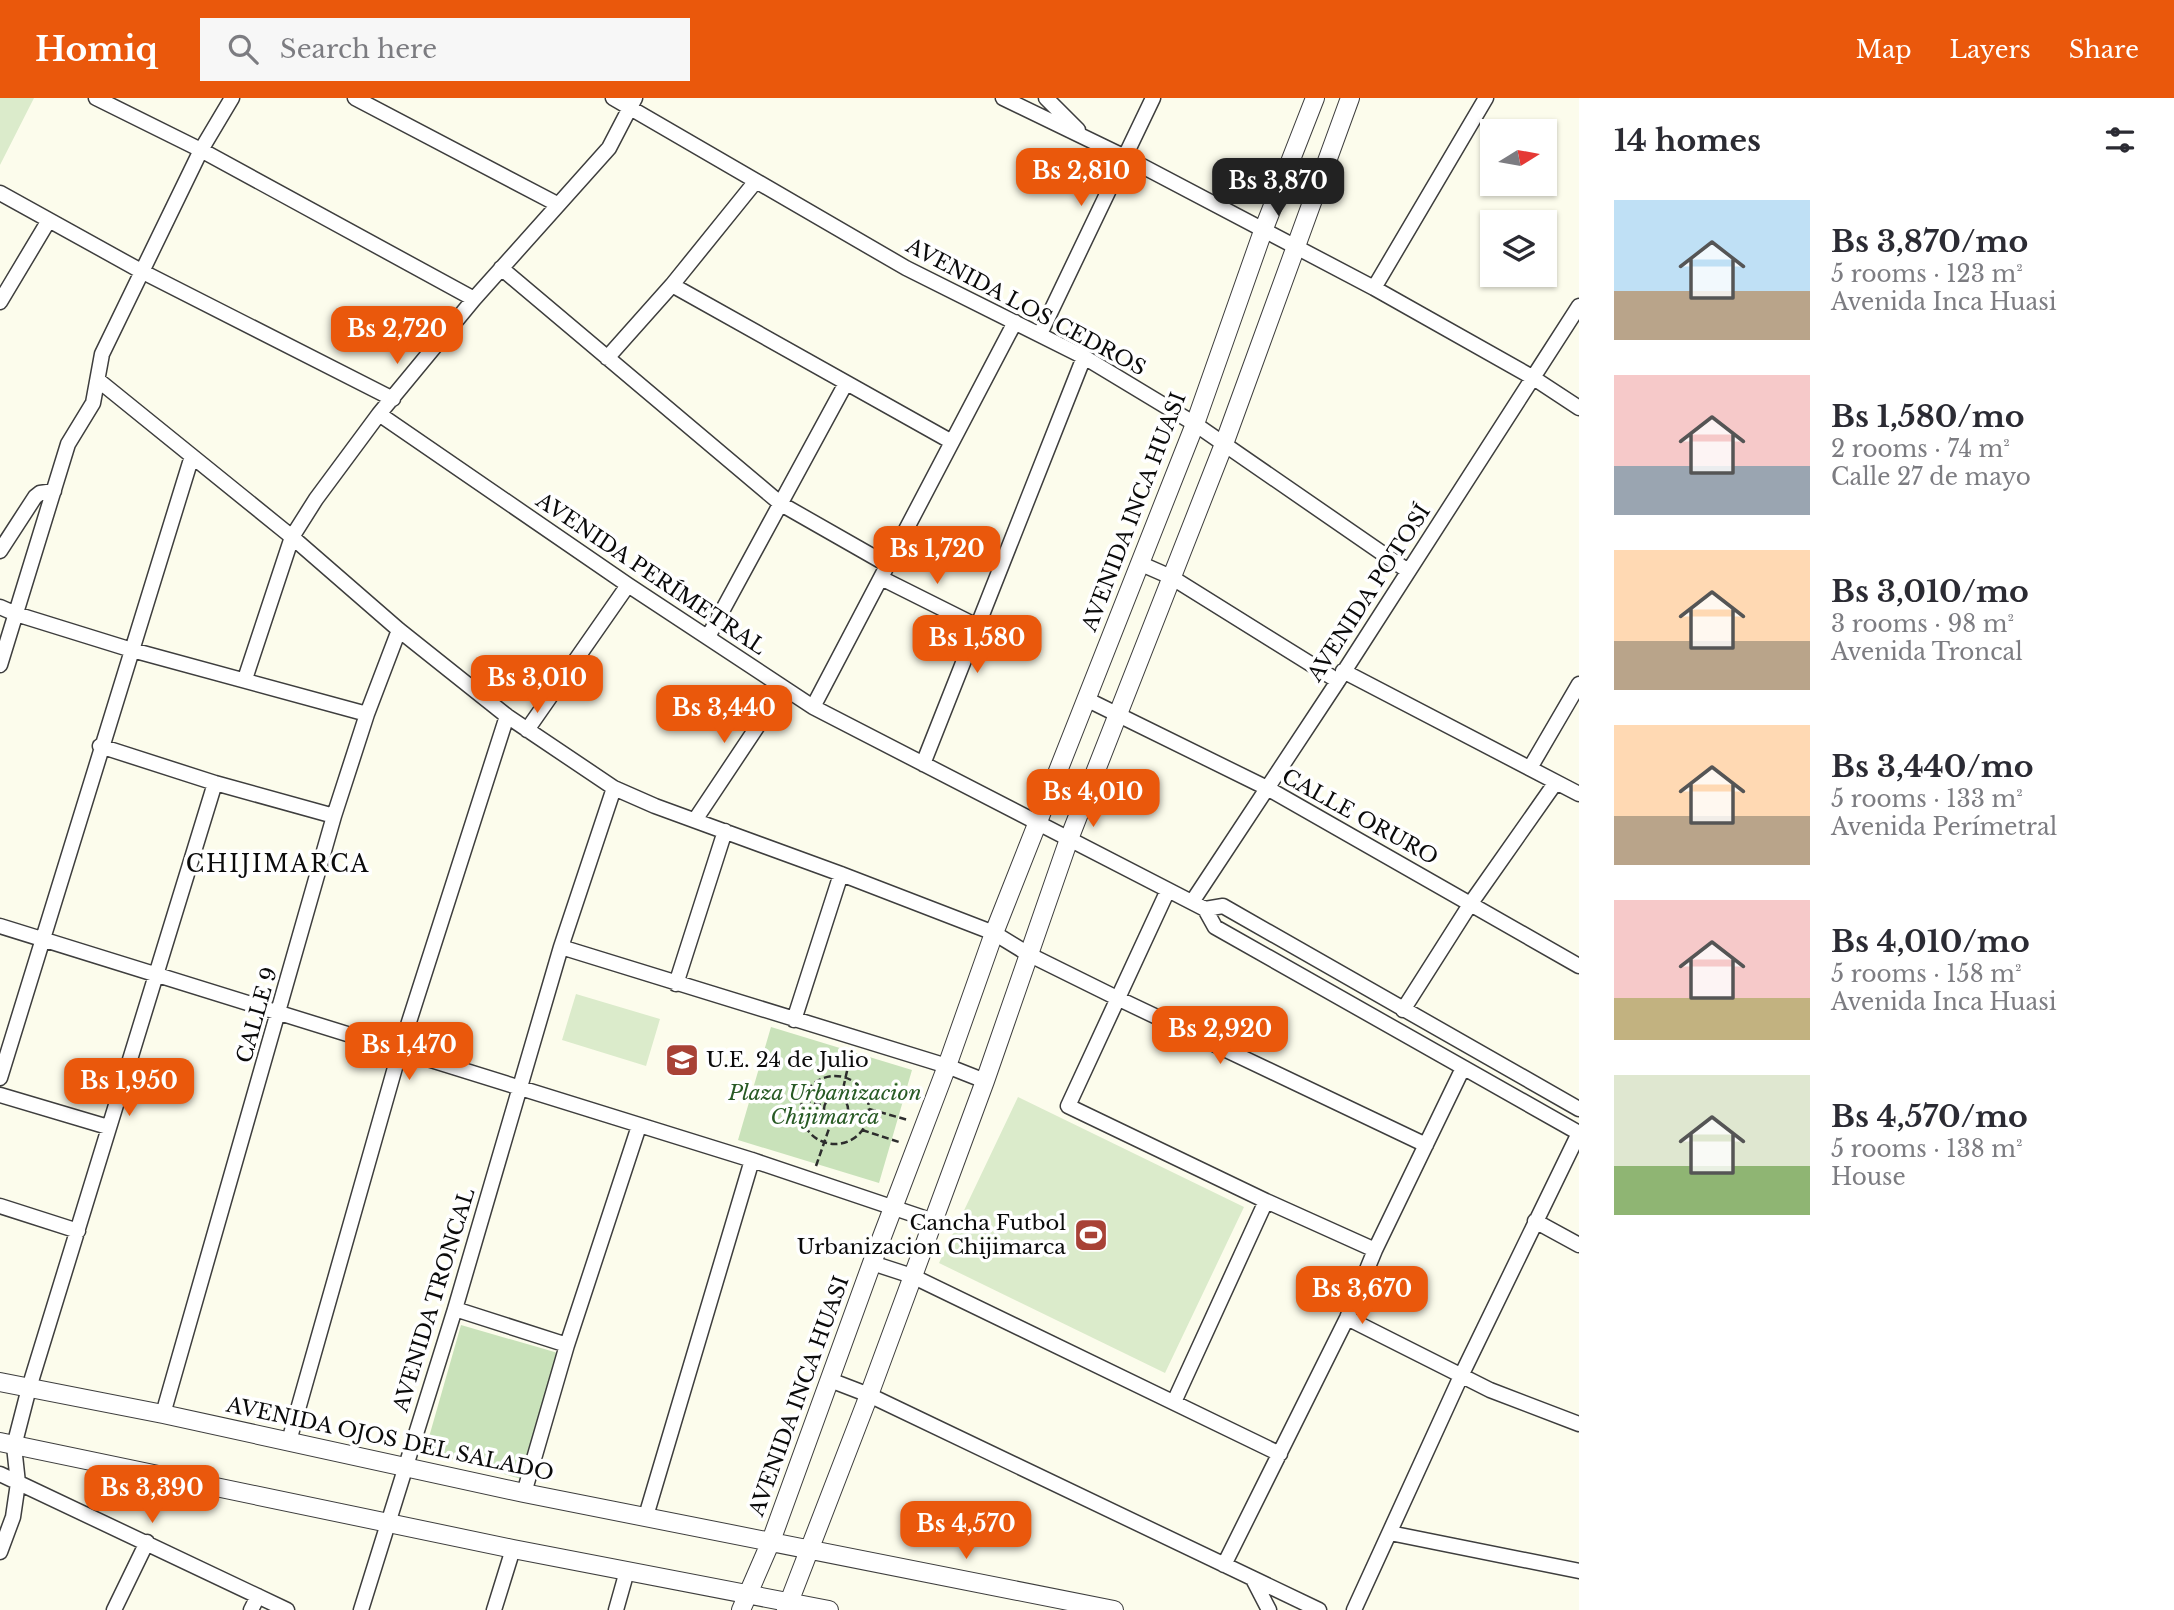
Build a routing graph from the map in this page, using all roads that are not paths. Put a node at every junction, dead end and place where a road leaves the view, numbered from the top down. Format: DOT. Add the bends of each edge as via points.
graph roads {
  1 [pos="96,98"];
  2 [pos="232,98"];
  3 [pos="355,98"];
  4 [pos="613,98"];
  5 [pos="1003,98"];
  6 [pos="1046,98"];
  7 [pos="1153,98"];
  8 [pos="1315,98"];
  9 [pos="1350,98"];
  10 [pos="1486,98"];
  11 [pos="632,103"];
  12 [pos="1087,138"];
  13 [pos="201,150"];
  14 [pos="1125,157"];
  15 [pos="756,181"];
  16 [pos="0,193"];
  17 [pos="557,204"];
  18 [pos="49,220"];
  19 [pos="1263,231"];
  20 [pos="1296,247"];
  21 [pos="501,268"];
  22 [pos="141,271"];
  23 [pos="672,285"];
  24 [pos="1374,288"];
  25 [pos="474,299"];
  26 [pos="0,302"];
  27 [pos="1579,306"];
  28 [pos="1015,321"];
  29 [pos="1040,334"];
  30 [pos="1084,357"];
  31 [pos="607,358"];
  32 [pos="1532,377"];
  33 [pos="98,380"];
  34 [pos="846,383"];
  35 [pos="393,399"];
  36 [pos="1579,408"];
  37 [pos="379,415"];
  38 [pos="1195,424"];
  39 [pos="952,443"];
  40 [pos="1224,444"];
  41 [pos="192,456"];
  42 [pos="54,491"];
  43 [pos="781,504"];
  44 [pos="292,537"];
  45 [pos="0,551"];
  46 [pos="1139,563"];
  47 [pos="884,571"];
  48 [pos="1408,571"];
  49 [pos="1171,577"];
  50 [pos="628,585"];
  51 [pos="0,607"];
  52 [pos="16,614"];
  53 [pos="978,626"];
  54 [pos="399,630"];
  55 [pos="708,637"];
  56 [pos="132,650"];
  57 [pos="0,665"];
  58 [pos="1341,676"];
  59 [pos="245,679"];
  60 [pos="1579,684"];
  61 [pos="783,688"];
  62 [pos="1086,699"];
  63 [pos="813,707"];
  64 [pos="367,714"];
  65 [pos="1116,714"];
  66 [pos="508,716"];
  67 [pos="527,730"];
  68 [pos="100,746"];
  69 [pos="923,764"];
  70 [pos="1530,768"];
  71 [pos="1556,782"];
  72 [pos="215,783"];
  73 [pos="1267,788"];
  74 [pos="614,789"];
  75 [pos="1579,794"];
  76 [pos="334,816"];
  77 [pos="695,820"];
  78 [pos="1038,824"];
  79 [pos="725,831"];
  80 [pos="1069,839"];
  81 [pos="841,874"];
  82 [pos="1168,890"];
  83 [pos="1471,903"];
  84 [pos="1199,906"];
  85 [pos="0,926"];
  86 [pos="994,933"];
  87 [pos="43,938"];
  88 [pos="561,947"];
  89 [pos="1030,955"];
  90 [pos="1579,965"];
  91 [pos="157,973"];
  92 [pos="676,984"];
  93 [pos="1117,998"];
  94 [pos="1403,1010"];
  95 [pos="279,1014"];
  96 [pos="794,1020"];
  97 [pos="400,1051"];
  98 [pos="947,1066"];
  99 [pos="1463,1068"];
  100 [pos="0,1077"];
  101 [pos="985,1081"];
  102 [pos="517,1088"];
  103 [pos="0,1095"];
  104 [pos="1579,1109"];
  105 [pos="639,1126"];
  106 [pos="108,1127"];
  107 [pos="1579,1133"];
  108 [pos="1426,1145"];
  109 [pos="752,1160"];
  110 [pos="1266,1201"];
  111 [pos="0,1206"];
  112 [pos="894,1206"];
  113 [pos="933,1220"];
  114 [pos="1535,1221"];
  115 [pos="78,1231"];
  116 [pos="1579,1245"];
  117 [pos="1375,1250"];
  118 [pos="872,1263"];
  119 [pos="912,1276"];
  120 [pos="454,1309"];
  121 [pos="1347,1318"];
  122 [pos="567,1345"];
  123 [pos="1461,1376"];
  124 [pos="830,1380"];
  125 [pos="0,1382"];
  126 [pos="29,1388"];
  127 [pos="869,1395"];
  128 [pos="1174,1402"];
  129 [pos="163,1413"];
  130 [pos="1579,1424"];
  131 [pos="289,1441"];
  132 [pos="7,1444"];
  133 [pos="1280,1454"];
  134 [pos="405,1466"];
  135 [pos="0,1474"];
  136 [pos="18,1483"];
  137 [pos="524,1493"];
  138 [pos="646,1516"];
  139 [pos="388,1522"];
  140 [pos="1390,1533"];
  141 [pos="771,1541"];
  142 [pos="147,1542"];
  143 [pos="513,1549"];
  144 [pos="810,1550"];
  145 [pos="0,1552"];
  146 [pos="1224,1565"];
  147 [pos="627,1571"];
  148 [pos="1579,1571"];
  149 [pos="1253,1579"];
  150 [pos="748,1593"];
  151 [pos="258,1596"];
  152 [pos="788,1606"];
  153 [pos="114,1610"];
  154 [pos="251,1610"];
  155 [pos="288,1610"];
  156 [pos="361,1610"];
  157 [pos="494,1610"];
  158 [pos="616,1610"];
  159 [pos="741,1610"];
  160 [pos="829,1610"];
  161 [pos="1114,1610"];
  162 [pos="1269,1610"];
  163 [pos="1319,1610"];
  164 [pos="1354,1610"];
  1 -- 13 [label="street"];
  2 -- 13 [label="street"];
  3 -- 17 [label="street"];
  4 -- 11 [label="street, AVENIDA LOS CEDROS"];
  5 -- 12 [label="street"];
  6 -- 12 [label="street"];
  7 -- 14 [label="street"];
  8 -- 19 [label="street, AVENIDA INCA HUASI"];
  9 -- 20 [label="street"];
  10 -- 24 [label="street"];
  11 -- 15 [label="street, AVENIDA LOS CEDROS"];
  11 -- 17 [label="street" via="609,148"];
  12 -- 14 [label="street"];
  13 -- 22 [label="street"];
  13 -- 25 [label="street"];
  14 -- 19 [label="street"];
  14 -- 29 [label="street"];
  15 -- 23 [label="street"];
  15 -- 28 [label="street, AVENIDA LOS CEDROS" via="906,268"];
  16 -- 18 [label="street"];
  17 -- 21 [label="street"];
  18 -- 22 [label="street"];
  18 -- 26 [label="street"];
  19 -- 20 [label="street"];
  19 -- 38 [label="street, AVENIDA INCA HUASI"];
  20 -- 24 [label="street"];
  20 -- 40 [label="street"];
  21 -- 25 [label="street"];
  21 -- 31 [label="street"];
  22 -- 33 [label="street" via="102,354"];
  22 -- 35 [label="street"];
  23 -- 31 [label="street"];
  23 -- 34 [label="street"];
  24 -- 32 [label="street"];
  25 -- 35 [label="street"];
  27 -- 32 [label="street, AVENIDA POTOSÍ"];
  28 -- 29 [label="street, AVENIDA LOS CEDROS"];
  28 -- 39 [label="street"];
  29 -- 30 [label="street, AVENIDA LOS CEDROS"];
  30 -- 38 [label="street, AVENIDA LOS CEDROS"];
  30 -- 53 [label="street"];
  31 -- 43 [label="street"];
  32 -- 36 [label="street"];
  32 -- 48 [label="street, AVENIDA POTOSÍ"];
  33 -- 41 [label="street"];
  33 -- 42 [label="street" via="93,403 68,444"];
  34 -- 39 [label="street"];
  34 -- 43 [label="street"];
  35 -- 37 [label="street"];
  37 -- 44 [label="street"];
  37 -- 50 [label="street, AVENIDA PERÍMETRAL"];
  38 -- 40 [label="street, AVENIDA LOS CEDROS"];
  38 -- 46 [label="street, AVENIDA INCA HUASI"];
  39 -- 47 [label="street"];
  40 -- 48 [label="street, AVENIDA LOS CEDROS"];
  40 -- 49 [label="street"];
  41 -- 44 [label="street"];
  41 -- 56 [label="street"];
  42 -- 45 [label="street" via="35,497"];
  42 -- 52 [label="street"];
  43 -- 47 [label="street"];
  43 -- 55 [label="street"];
  44 -- 54 [label="street"];
  44 -- 59 [label="street"];
  46 -- 49 [label="street"];
  46 -- 62 [label="street, AVENIDA INCA HUASI"];
  47 -- 53 [label="street"];
  47 -- 63 [label="street"];
  48 -- 58 [label="street, AVENIDA POTOSÍ"];
  49 -- 58 [label="street"];
  49 -- 65 [label="street"];
  50 -- 55 [label="street, AVENIDA PERÍMETRAL"];
  50 -- 67 [label="street"];
  51 -- 52 [label="street"];
  52 -- 56 [label="street"];
  52 -- 57 [label="street"];
  53 -- 69 [label="street"];
  54 -- 64 [label="street, CALLE 9"];
  54 -- 66 [label="street"];
  55 -- 61 [label="street, AVENIDA PERÍMETRAL"];
  56 -- 59 [label="street"];
  56 -- 68 [label="street"];
  58 -- 70 [label="street"];
  58 -- 73 [label="street, AVENIDA POTOSÍ"];
  59 -- 64 [label="street"];
  60 -- 70 [label="street"];
  61 -- 63 [label="street, AVENIDA PERÍMETRAL"];
  61 -- 77 [label="street"];
  62 -- 65 [label="street, CALLE ORURO"];
  62 -- 78 [label="street, AVENIDA INCA HUASI"];
  63 -- 69 [label="street, AVENIDA PERÍMETRAL"];
  64 -- 76 [label="street, CALLE 9"];
  65 -- 73 [label="street, CALLE ORURO"];
  65 -- 80 [label="street"];
  66 -- 67 [label="street"];
  66 -- 97 [label="street"];
  67 -- 74 [label="street"];
  68 -- 72 [label="street"];
  68 -- 87 [label="street"];
  69 -- 78 [label="street, AVENIDA PERÍMETRAL"];
  70 -- 71 [label="street"];
  71 -- 75 [label="street"];
  71 -- 83 [label="street"];
  72 -- 76 [label="street"];
  72 -- 91 [label="street"];
  73 -- 83 [label="street, CALLE ORURO"];
  73 -- 84 [label="street, AVENIDA POTOSÍ"];
  74 -- 77 [label="street"];
  74 -- 88 [label="street, AVENIDA TRONCAL"];
  76 -- 95 [label="street, CALLE 9"];
  77 -- 79 [label="street"];
  78 -- 80 [label="street, AVENIDA PERÍMETRAL"];
  78 -- 86 [label="street, AVENIDA INCA HUASI"];
  79 -- 81 [label="street"];
  79 -- 92 [label="street"];
  80 -- 82 [label="street, AVENIDA PERÍMETRAL"];
  80 -- 89 [label="street"];
  81 -- 86 [label="street"];
  81 -- 96 [label="street"];
  82 -- 84 [label="street, AVENIDA PERÍMETRAL"];
  82 -- 93 [label="street"];
  83 -- 90 [label="street, CALLE ORURO"];
  83 -- 94 [label="street"];
  84 -- 94 [label="street" via="1223,906"];
  84 -- 99 [label="street" via="1215,927"];
  85 -- 87 [label="street"];
  86 -- 89 [label="street"];
  86 -- 98 [label="street, AVENIDA INCA HUASI"];
  87 -- 91 [label="street"];
  87 -- 100 [label="street"];
  88 -- 92 [label="street"];
  88 -- 102 [label="street, AVENIDA TRONCAL"];
  89 -- 93 [label="street"];
  89 -- 101 [label="street"];
  91 -- 95 [label="street"];
  91 -- 106 [label="street"];
  92 -- 96 [label="street"];
  93 -- 108 [label="street"];
  93 -- 110 [label="street" via="1068,1106"];
  94 -- 104 [label="street"];
  95 -- 97 [label="street"];
  95 -- 129 [label="street, CALLE 9"];
  96 -- 98 [label="street"];
  97 -- 102 [label="street"];
  97 -- 131 [label="street"];
  98 -- 101 [label="street"];
  98 -- 112 [label="street, AVENIDA INCA HUASI"];
  99 -- 107 [label="street"];
  99 -- 108 [label="street"];
  101 -- 113 [label="street"];
  102 -- 105 [label="street"];
  102 -- 120 [label="street, AVENIDA TRONCAL"];
  103 -- 106 [label="street"];
  105 -- 109 [label="street"];
  105 -- 122 [label="street"];
  106 -- 115 [label="street"];
  107 -- 114 [label="street"];
  108 -- 117 [label="street"];
  109 -- 112 [label="street"];
  109 -- 138 [label="street"];
  110 -- 117 [label="street"];
  110 -- 128 [label="street"];
  111 -- 115 [label="street"];
  112 -- 113 [label="street"];
  112 -- 118 [label="street, AVENIDA INCA HUASI"];
  113 -- 119 [label="street"];
  114 -- 116 [label="street"];
  114 -- 123 [label="street"];
  115 -- 126 [label="street"];
  117 -- 121 [label="street"];
  118 -- 119 [label="street"];
  118 -- 124 [label="street, AVENIDA INCA HUASI"];
  119 -- 127 [label="street"];
  119 -- 128 [label="street"];
  120 -- 122 [label="street"];
  120 -- 134 [label="street, AVENIDA TRONCAL"];
  121 -- 123 [label="street"];
  121 -- 133 [label="street"];
  122 -- 137 [label="street"];
  123 -- 130 [label="street"];
  123 -- 140 [label="street"];
  124 -- 127 [label="street"];
  124 -- 141 [label="street, AVENIDA INCA HUASI"];
  125 -- 126 [label="street, AVENIDA OJOS DEL SALADO"];
  126 -- 129 [label="street, AVENIDA OJOS DEL SALADO"];
  126 -- 132 [label="street"];
  127 -- 144 [label="street"];
  127 -- 146 [label="street"];
  128 -- 133 [label="street"];
  129 -- 131 [label="street, AVENIDA OJOS DEL SALADO"];
  131 -- 134 [label="street, AVENIDA OJOS DEL SALADO"];
  132 -- 136 [label="street"];
  132 -- 139 [label="street"];
  133 -- 146 [label="street"];
  134 -- 137 [label="street, AVENIDA OJOS DEL SALADO"];
  134 -- 139 [label="street, AVENIDA TRONCAL"];
  135 -- 136 [label="street"];
  136 -- 142 [label="street"];
  136 -- 145 [label="street" via="13,1517"];
  137 -- 138 [label="street, AVENIDA OJOS DEL SALADO"];
  138 -- 141 [label="street, AVENIDA OJOS DEL SALADO"];
  139 -- 143 [label="street"];
  139 -- 156 [label="street, AVENIDA TRONCAL"];
  140 -- 148 [label="street"];
  140 -- 164 [label="street"];
  141 -- 144 [label="street, AVENIDA OJOS DEL SALADO"];
  141 -- 150 [label="street, AVENIDA INCA HUASI"];
  142 -- 151 [label="street"];
  142 -- 153 [label="street"];
  143 -- 147 [label="street"];
  143 -- 157 [label="street"];
  144 -- 152 [label="street"];
  144 -- 161 [label="street, AVENIDA OJOS DEL SALADO"];
  146 -- 149 [label="street"];
  147 -- 150 [label="street"];
  147 -- 158 [label="street"];
  149 -- 162 [label="street"];
  149 -- 163 [label="street"];
  150 -- 152 [label="street"];
  150 -- 159 [label="street, AVENIDA INCA HUASI"];
  151 -- 154 [label="street"];
  151 -- 155 [label="street"];
  152 -- 160 [label="street"];
}
